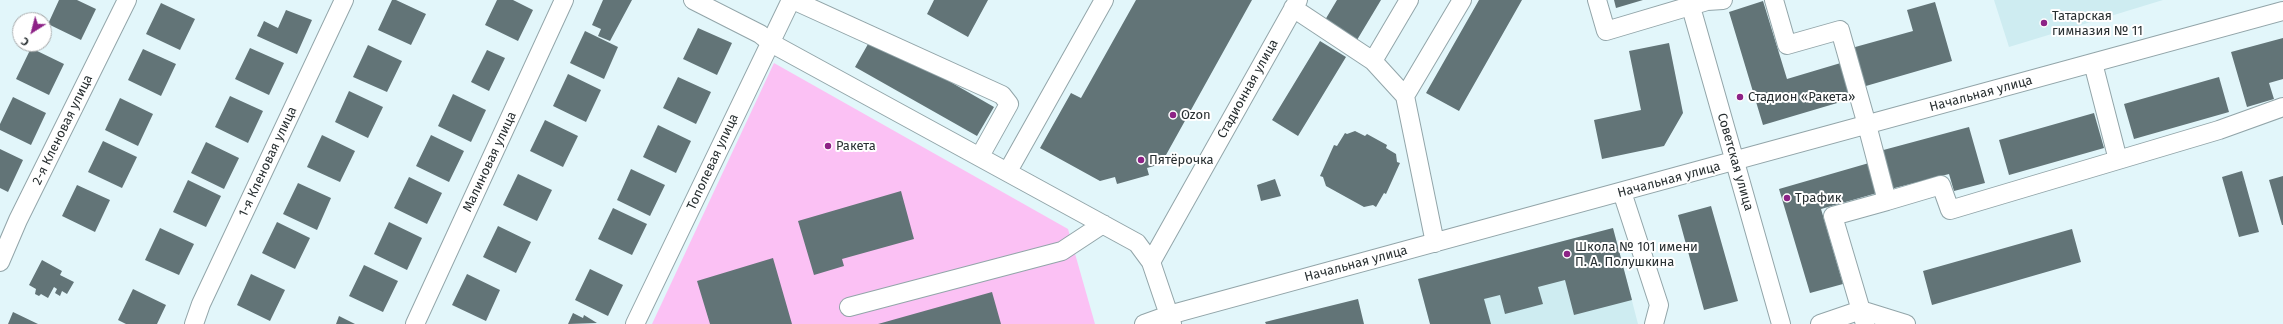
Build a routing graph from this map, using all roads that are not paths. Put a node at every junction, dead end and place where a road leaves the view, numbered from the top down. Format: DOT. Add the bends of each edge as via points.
graph roads {
  1 [pos="128,0"];
  2 [pos="344,0"];
  3 [pos="564,0"];
  4 [pos="693,0"];
  5 [pos="792,0"];
  6 [pos="1104,0"];
  7 [pos="1409,0"];
  8 [pos="1462,0"];
  9 [pos="1597,0"];
  10 [pos="1722,0"];
  11 [pos="1774,0"];
  12 [pos="1295,4"];
  13 [pos="1690,4"];
  14 [pos="2283,11"];
  15 [pos="771,43"];
  16 [pos="1373,61"];
  17 [pos="2093,63"];
  18 [pos="1405,96"];
  19 [pos="2283,107"];
  20 [pos="1867,126"];
  21 [pos="980,156"];
  22 [pos="2118,160"];
  23 [pos="1735,162"];
  24 [pos="1008,171"];
  25 [pos="1622,192"];
  26 [pos="1887,201"];
  27 [pos="1103,224"];
  28 [pos="1435,243"];
  29 [pos="0,262"];
  30 [pos="1152,262"];
  31 [pos="849,307"];
  32 [pos="1863,317"];
  33 [pos="1171,320"];
  34 [pos="194,324"];
  35 [pos="415,324"];
  36 [pos="635,324"];
  37 [pos="1144,324"];
  38 [pos="1654,324"];
  39 [pos="1781,324"];
  40 [pos="1820,324"];
  41 [pos="1906,324"];
  1 -- 29 [label="street, 2-я Кленовая улица" via="18,220"];
  2 -- 34 [label="street, 1-я Кленовая улица" via="201,304"];
  3 -- 35 [label="street, Малиновая улица"];
  4 -- 15 [label="street" via="760,34"];
  5 -- 15 [label="street, Тополевая улица"];
  5 -- 21 [label="street" via="1002,95 1009,104"];
  6 -- 24 [label="street"];
  7 -- 16 [label="street"];
  8 -- 18 [label="street"];
  9 -- 13 [label="street" via="1606,31"];
  10 -- 13 [label="street"];
  11 -- 20 [label="street" via="1787,45 1840,30"];
  12 -- 16 [label="street"];
  12 -- 30 [label="street, Стадионная улица"];
  13 -- 23 [label="street, Советская улица"];
  14 -- 17 [label="street, Начальная улица"];
  15 -- 21 [label="street"];
  15 -- 36 [label="street, Тополевая улица" via="760,61"];
  16 -- 18 [label="street"];
  17 -- 20 [label="street, Начальная улица"];
  17 -- 22 [label="street"];
  18 -- 28 [label="street"];
  19 -- 22 [label="street" via="2219,130"];
  20 -- 23 [label="street, Начальная улица"];
  20 -- 26 [label="street"];
  21 -- 24 [label="street"];
  22 -- 26 [label="street" via="1950,210 1941,185"];
  23 -- 25 [label="street, Начальная улица"];
  23 -- 39 [label="street, Советская улица"];
  24 -- 27 [label="street"];
  25 -- 28 [label="street, Начальная улица"];
  25 -- 38 [label="street" via="1660,305"];
  26 -- 32 [label="street" via="1833,216"];
  27 -- 30 [label="street" via="1137,243"];
  27 -- 31 [label="street" via="1062,252"];
  28 -- 33 [label="street, Начальная улица"];
  30 -- 33 [label="street"];
  32 -- 40 [label="street"];
  32 -- 41 [label="street"];
  33 -- 37 [label="street, Начальная улица"];
}
